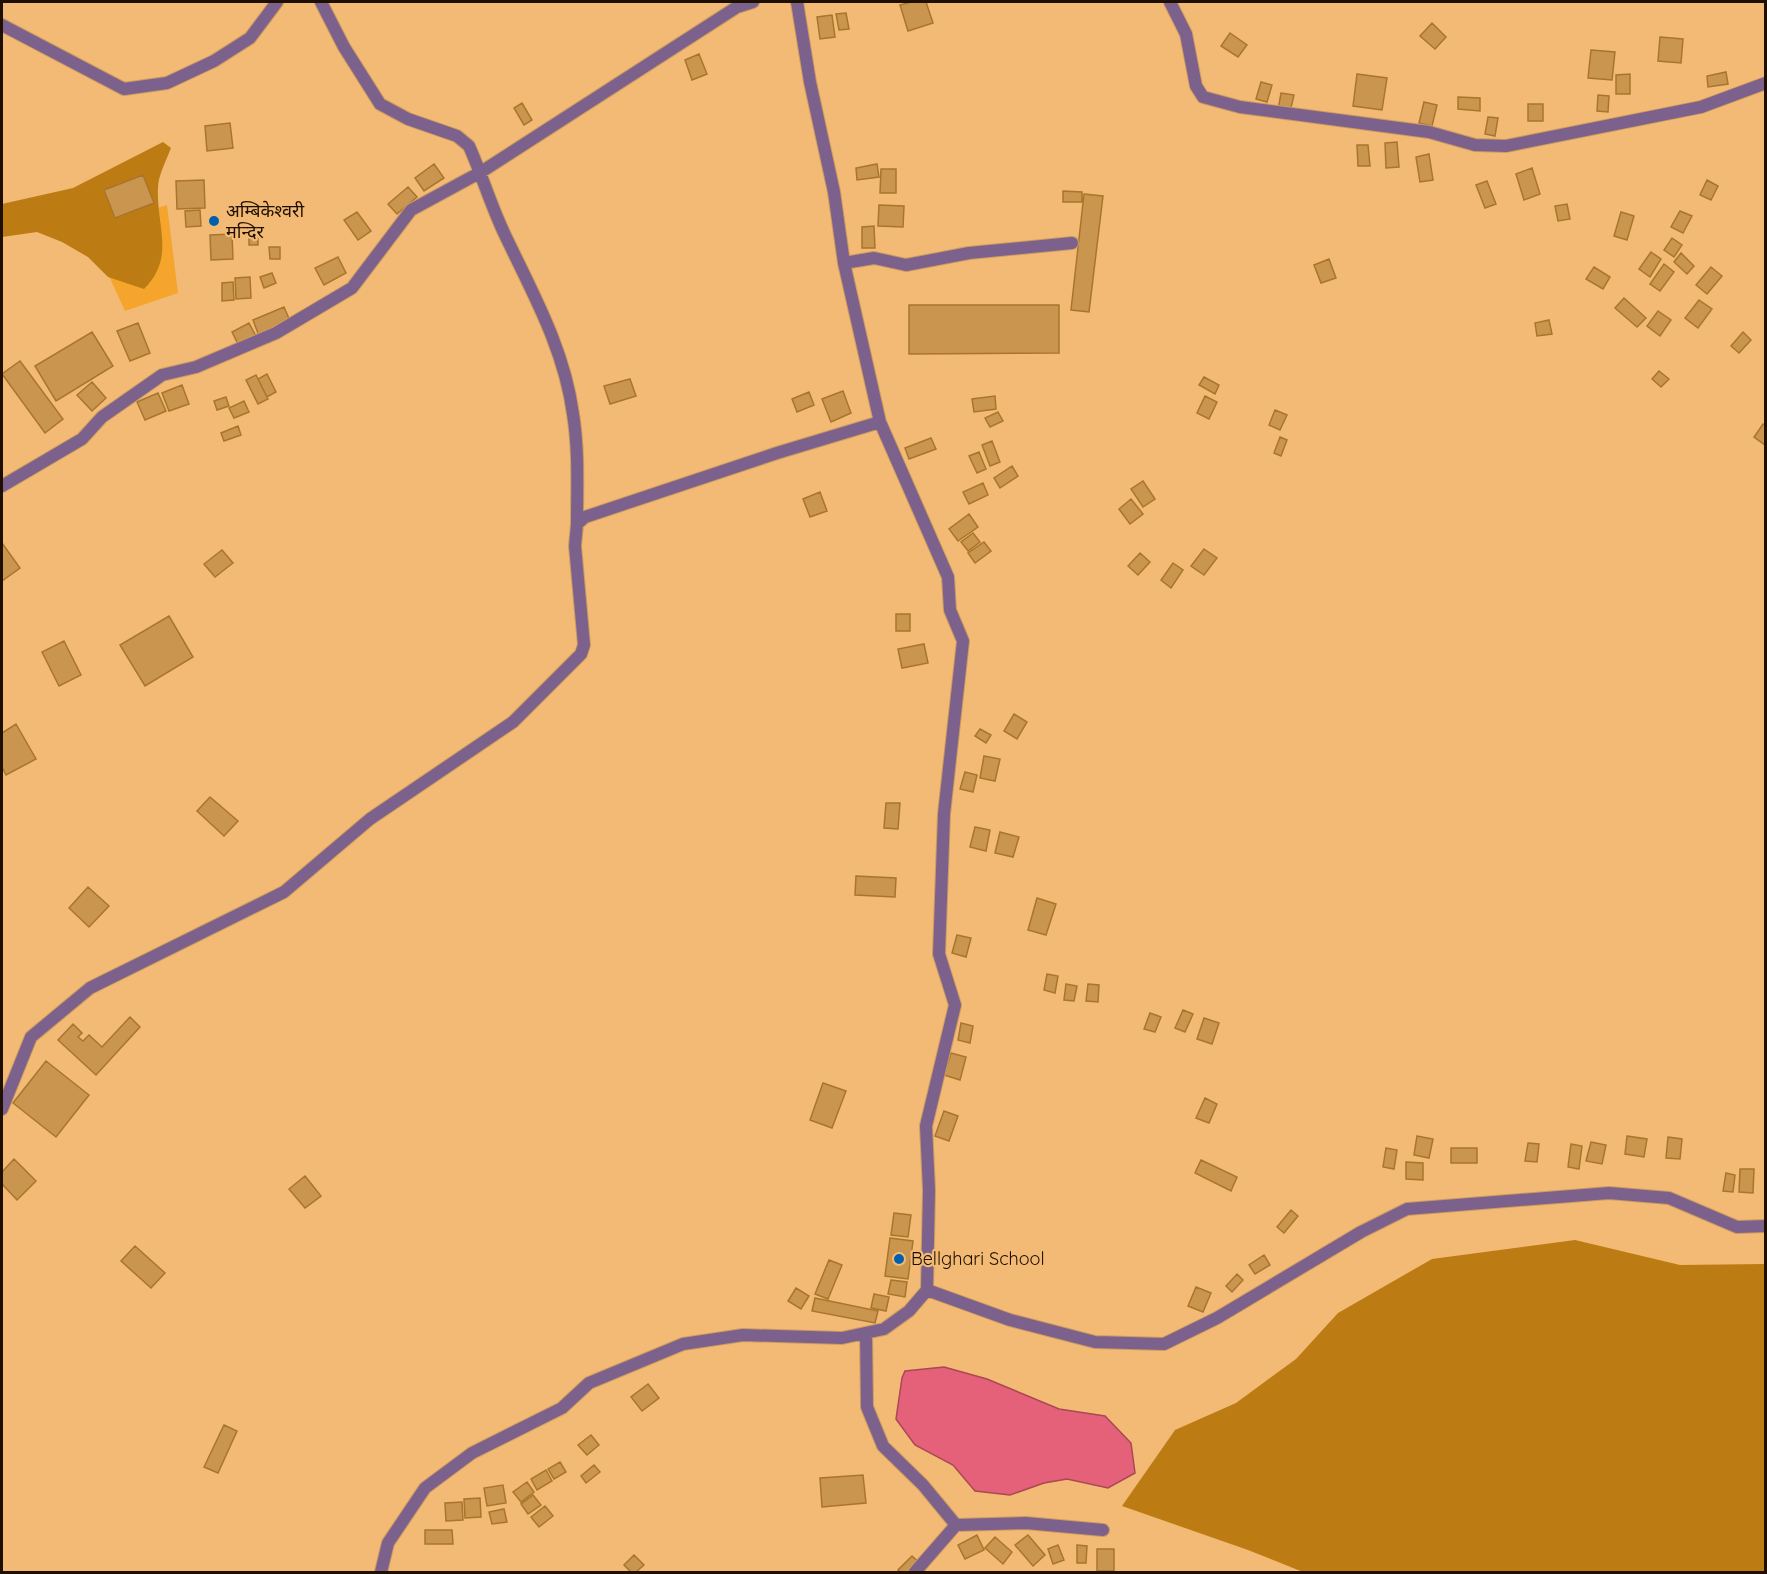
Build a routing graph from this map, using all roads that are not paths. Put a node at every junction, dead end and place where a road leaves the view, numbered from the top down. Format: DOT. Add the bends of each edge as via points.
graph roads {
  1 [pos="277,2"];
  2 [pos="321,2"];
  3 [pos="753,2"];
  4 [pos="797,2"];
  5 [pos="1170,2"];
  6 [pos="2,25"];
  7 [pos="1766,83"];
  8 [pos="481,172"];
  9 [pos="1072,243"];
  10 [pos="844,263"];
  11 [pos="880,422"];
  12 [pos="2,486"];
  13 [pos="577,524"];
  14 [pos="2,1109"];
  15 [pos="1766,1226"];
  16 [pos="927,1290"];
  17 [pos="866,1333"];
  18 [pos="956,1525"];
  19 [pos="1103,1530"];
  20 [pos="381,1572"];
  21 [pos="915,1572"];
  1 -- 6 [label="street" via="250,38 214,61 167,83 124,89"];
  2 -- 8 [label="street" via="380,104 408,119 457,136 469,146"];
  3 -- 8 [label="street" via="737,7"];
  4 -- 10 [label="street"];
  5 -- 7 [label="street" via="1186,34 1196,86 1203,97 1240,107 1430,132 1474,145 1506,146 1701,106"];
  8 -- 12 [label="street" via="411,210 352,288 276,333 196,367 162,375 102,417 82,439"];
  8 -- 13 [label="street" via="504,234 550,326 564,368 573,414"];
  9 -- 10 [label="street" via="969,253 906,265 874,258"];
  10 -- 11 [label="street"];
  11 -- 13 [label="street" via="777,453"];
  11 -- 16 [label="street" via="948,577 950,610 963,640 944,814 939,954 954,1005 926,1126"];
  13 -- 14 [label="street" via="575,546 584,645 581,654 513,722 370,819 284,892 90,988 31,1037"];
  15 -- 16 [label="street" via="1737,1227 1669,1198 1609,1193 1407,1209 1217,1318 1164,1344 1095,1342 1010,1320"];
  16 -- 17 [label="street" via="884,1329"];
  17 -- 18 [label="street" via="867,1407 883,1446"];
  17 -- 20 [label="street" via="842,1338 744,1335 683,1344 589,1383 562,1408 472,1454 425,1488 388,1543"];
  18 -- 19 [label="street" via="1026,1523"];
  18 -- 21 [label="street"];
}
